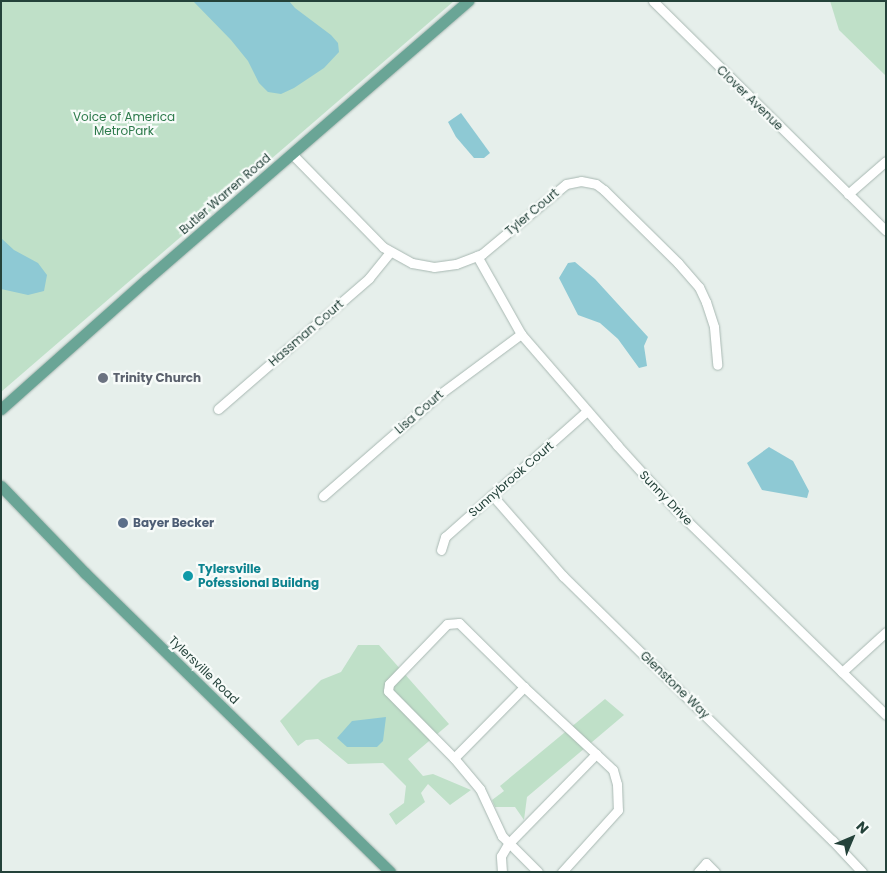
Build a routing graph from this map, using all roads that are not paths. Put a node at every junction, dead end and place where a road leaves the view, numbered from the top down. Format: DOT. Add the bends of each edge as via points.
graph roads {
  1 [pos="468,1"];
  2 [pos="653,1"];
  3 [pos="292,154"];
  4 [pos="886,161"];
  5 [pos="848,194"];
  6 [pos="886,231"];
  7 [pos="390,252"];
  8 [pos="477,256"];
  9 [pos="521,334"];
  10 [pos="717,365"];
  11 [pos="1,409"];
  12 [pos="218,409"];
  13 [pos="587,411"];
  14 [pos="1,486"];
  15 [pos="492,495"];
  16 [pos="323,496"];
  17 [pos="441,550"];
  18 [pos="886,632"];
  19 [pos="842,672"];
  20 [pos="524,687"];
  21 [pos="886,715"];
  22 [pos="596,754"];
  23 [pos="454,758"];
  24 [pos="508,844"];
  25 [pos="390,872"];
  26 [pos="502,872"];
  27 [pos="538,872"];
  28 [pos="562,872"];
  29 [pos="698,872"];
  30 [pos="715,872"];
  31 [pos="862,872"];
  1 -- 3 [label="main road, Butler Warren Road"];
  2 -- 5 [label="street, Clover Avenue"];
  3 -- 7 [label="street, Tyler Court"];
  3 -- 11 [label="main road, Butler Warren Road"];
  4 -- 5 [label="street"];
  5 -- 6 [label="street, Clover Avenue"];
  7 -- 8 [label="street, Tyler Court" via="412,263 434,267 456,264"];
  7 -- 12 [label="street, Hassman Court" via="369,278"];
  8 -- 9 [label="street, Sunny Drive"];
  8 -- 10 [label="street, Tyler Court" via="566,184 581,181 596,184 672,256 699,287 714,327"];
  9 -- 13 [label="street, Sunny Drive"];
  9 -- 16 [label="street, Lisa Court" via="452,384"];
  13 -- 15 [label="street, Sunnybrook Court"];
  13 -- 19 [label="street, Sunny Drive" via="676,510"];
  14 -- 25 [label="main road, Tylersville Road" via="85,573"];
  15 -- 17 [label="street, Sunnybrook Court" via="445,537"];
  15 -- 31 [label="street, Glenstone Way" via="563,576"];
  18 -- 19 [label="street"];
  19 -- 21 [label="street, Sunny Drive"];
  20 -- 22 [label="street"];
  20 -- 23 [label="street"];
  20 -- 23 [label="street" via="459,623 447,624 389,684 388,691"];
  22 -- 24 [label="street"];
  22 -- 28 [label="street" via="613,770 618,784 618,810"];
  23 -- 24 [label="street" via="480,789"];
  24 -- 26 [label="street" via="501,856"];
  24 -- 27 [label="street"];
  29 -- 30 [label="street" via="706,863"];
}
